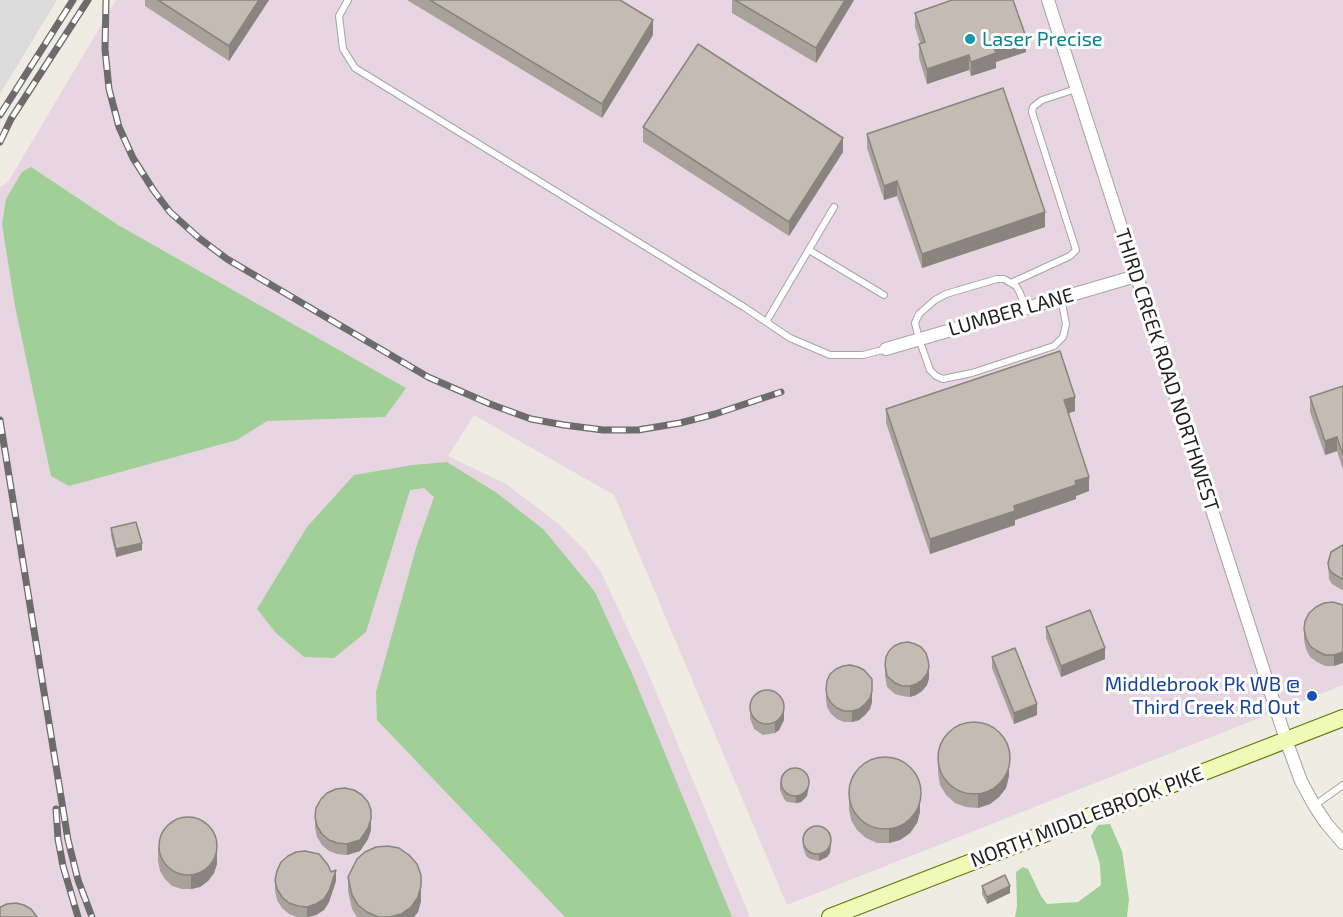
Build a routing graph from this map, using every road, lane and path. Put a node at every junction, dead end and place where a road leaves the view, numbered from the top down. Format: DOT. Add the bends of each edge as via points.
graph roads {
  1 [pos="348,0"];
  2 [pos="1048,0"];
  3 [pos="1076,89"];
  4 [pos="834,207"];
  5 [pos="809,250"];
  6 [pos="1136,276"];
  7 [pos="1011,283"];
  8 [pos="884,295"];
  9 [pos="1060,298"];
  10 [pos="1026,308"];
  11 [pos="766,322"];
  12 [pos="919,339"];
  13 [pos="886,349"];
  14 [pos="1343,718"];
  15 [pos="1286,740"];
  16 [pos="1343,785"];
  17 [pos="1314,805"];
  18 [pos="1343,843"];
  19 [pos="830,917"];
  1 -- 11 [label="lane" via="339,16 343,49 356,68"];
  2 -- 3 [label="street, THIRD CREEK ROAD NORTHWEST"];
  3 -- 6 [label="street, THIRD CREEK ROAD NORTHWEST"];
  3 -- 7 [label="lane" via="1042,100 1032,112 1076,250"];
  4 -- 5 [label="lane"];
  5 -- 8 [label="lane"];
  5 -- 11 [label="lane"];
  6 -- 9 [label="street, LUMBER LANE"];
  6 -- 15 [label="street, THIRD CREEK ROAD NORTHWEST"];
  7 -- 10 [label="lane"];
  7 -- 12 [label="lane" via="997,279 934,300 915,323"];
  9 -- 10 [label="street, LUMBER LANE"];
  9 -- 12 [label="lane" via="1066,324 1059,342 972,373 943,379 936,376"];
  10 -- 12 [label="street, LUMBER LANE"];
  11 -- 13 [label="lane" via="789,338 830,355 862,355"];
  12 -- 13 [label="street, LUMBER LANE"];
  14 -- 15 [label="main road, NORTH MIDDLEBROOK PIKE"];
  15 -- 17 [label="street, THIRD CREEK ROAD NORTHWEST"];
  15 -- 19 [label="main road, NORTH MIDDLEBROOK PIKE"];
  16 -- 17 [label="lane"];
  17 -- 18 [label="street, THIRD CREEK ROAD NORTHWEST"];
}
